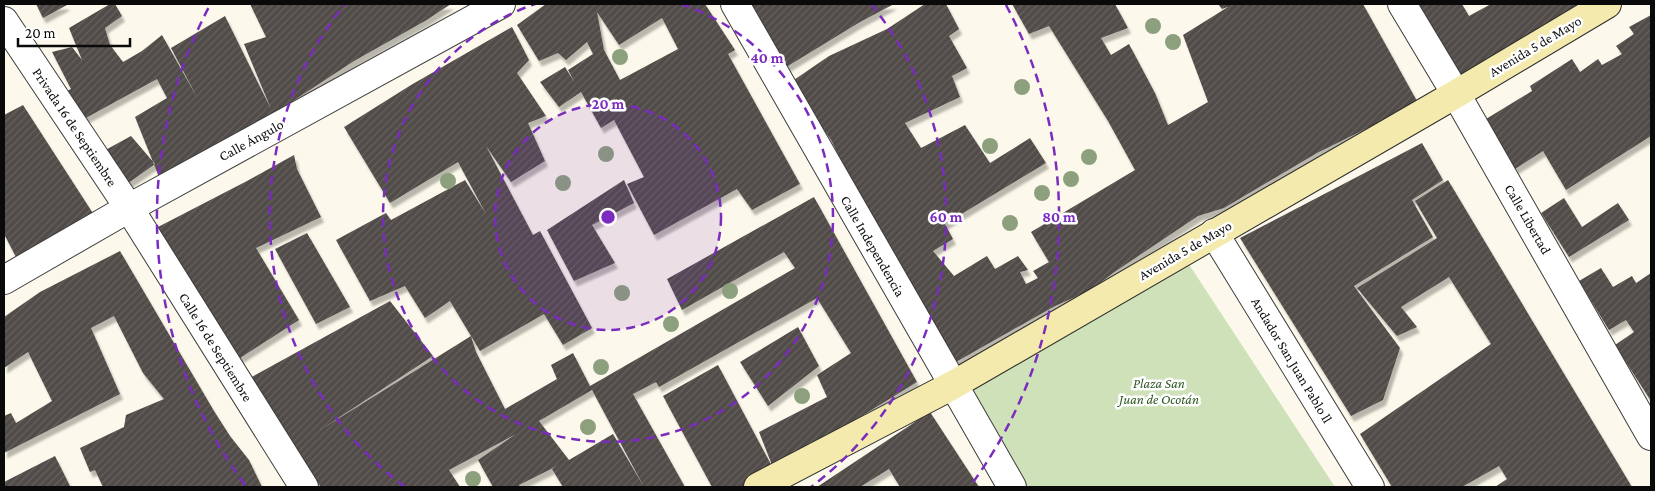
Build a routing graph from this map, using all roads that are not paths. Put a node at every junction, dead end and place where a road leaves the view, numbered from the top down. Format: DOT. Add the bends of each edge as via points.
graph roads {
  1 [pos="501,4"];
  2 [pos="735,4"];
  3 [pos="1402,4"];
  4 [pos="1607,4"];
  5 [pos="4,21"];
  6 [pos="1456,94"];
  7 [pos="129,208"];
  8 [pos="1214,233"];
  9 [pos="4,280"];
  10 [pos="953,385"];
  11 [pos="1651,436"];
  12 [pos="304,487"];
  13 [pos="758,487"];
  14 [pos="1012,487"];
  15 [pos="1370,487"];
  1 -- 7 [label="street, Calle Ángulo"];
  2 -- 10 [label="street, Calle Independencia"];
  3 -- 6 [label="street, Calle Libertad"];
  4 -- 6 [label="main road, Avenida 5 de Mayo"];
  5 -- 7 [label="street, Privada 16 de Septiembre"];
  6 -- 8 [label="main road, Avenida 5 de Mayo"];
  6 -- 11 [label="street, Calle Libertad"];
  7 -- 9 [label="street, Calle Ángulo"];
  7 -- 12 [label="street, Calle 16 de Septiembre"];
  8 -- 10 [label="main road, Avenida 5 de Mayo"];
  8 -- 15 [label="street, Andador San Juan Pablo ll"];
  10 -- 13 [label="main road, Avenida 5 de Mayo"];
  10 -- 14 [label="street, Calle Independencia"];
}
